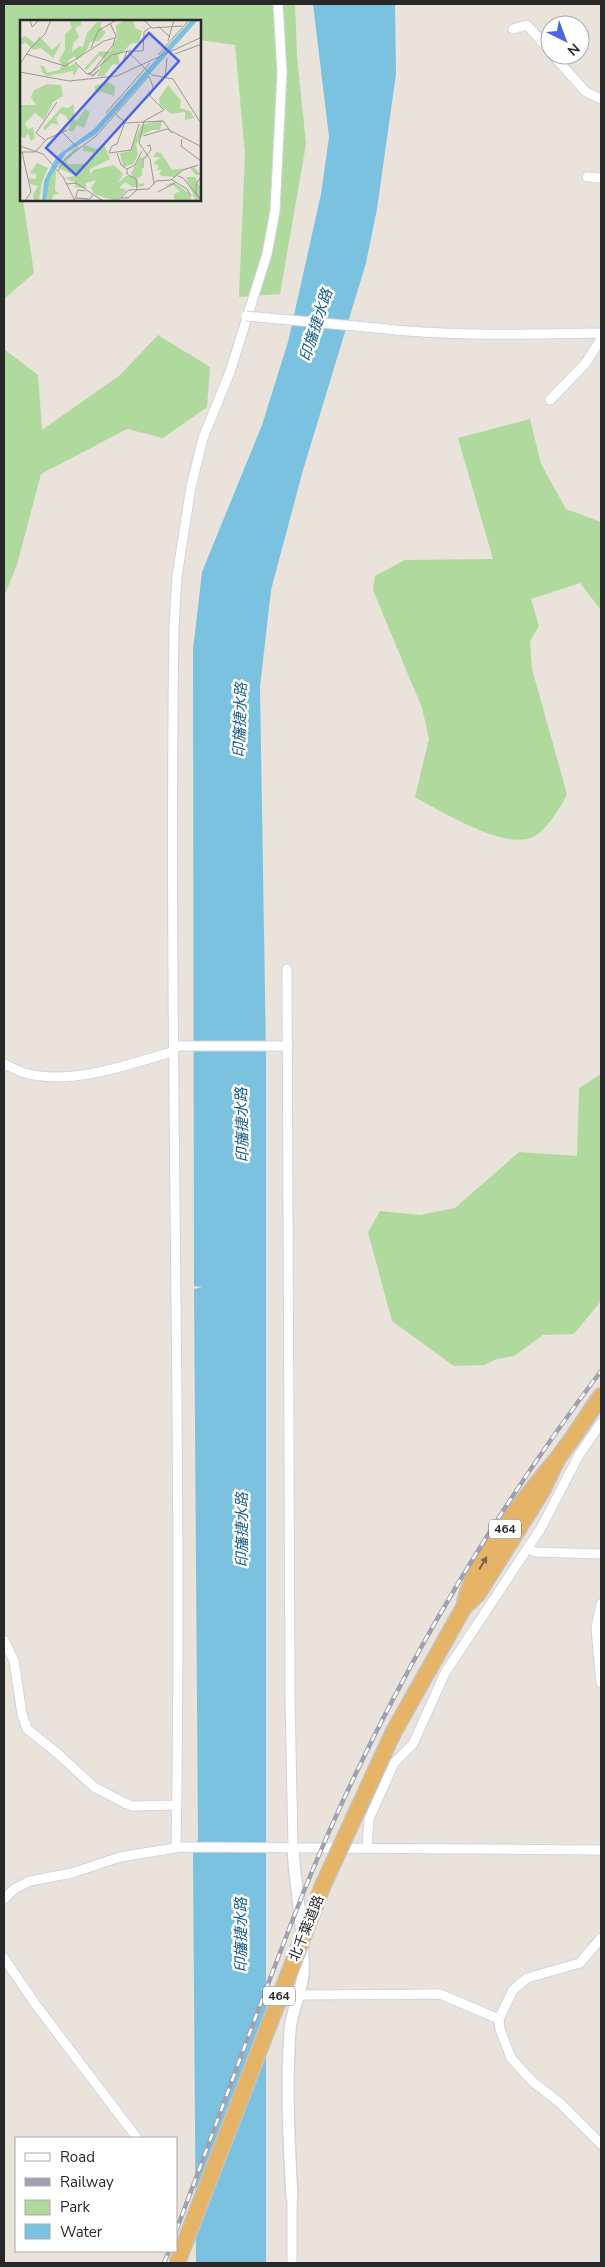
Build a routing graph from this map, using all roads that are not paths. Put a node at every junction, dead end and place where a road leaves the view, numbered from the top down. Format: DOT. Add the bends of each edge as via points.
graph roads {
  1 [pos="278,4"];
  2 [pos="513,29"];
  3 [pos="540,40"];
  4 [pos="563,65"];
  5 [pos="601,99"];
  6 [pos="587,177"];
  7 [pos="601,178"];
  8 [pos="246,316"];
  9 [pos="601,333"];
  10 [pos="601,339"];
  11 [pos="550,400"];
  12 [pos="287,969"];
  13 [pos="288,1046"];
  14 [pos="174,1049"];
  15 [pos="4,1064"];
  16 [pos="601,1396"];
  17 [pos="601,1423"];
  18 [pos="558,1458"];
  19 [pos="508,1544"];
  20 [pos="526,1551"];
  21 [pos="601,1554"];
  22 [pos="601,1604"];
  23 [pos="464,1607"];
  24 [pos="4,1640"];
  25 [pos="601,1683"];
  26 [pos="176,1805"];
  27 [pos="293,1847"];
  28 [pos="367,1847"];
  29 [pos="178,1848"];
  30 [pos="601,1850"];
  31 [pos="4,1899"];
  32 [pos="601,1938"];
  33 [pos="4,1958"];
  34 [pos="300,1995"];
  35 [pos="499,2019"];
  36 [pos="136,2137"];
  37 [pos="601,2144"];
  38 [pos="292,2198"];
  39 [pos="177,2263"];
  40 [pos="292,2263"];
  1 -- 14 [label="street" via="282,73 274,211 268,246 230,372 204,438 191,487 177,576 173,676"];
  2 -- 3 [label="street" via="527,25"];
  4 -- 5 [label="street" via="586,92"];
  6 -- 7 [label="street"];
  8 -- 9 [label="street, bridge" via="412,332"];
  10 -- 11 [label="street" via="585,364"];
  12 -- 13 [label="street"];
  13 -- 14 [label="street" via="187,1046"];
  13 -- 27 [label="street"];
  14 -- 15 [label="street" via="120,1067 66,1076 26,1074"];
  14 -- 26 [label="street" via="178,1432"];
  16 -- 18 [label="highway, 北千葉道路 / 464"];
  17 -- 20 [label="street" via="579,1455"];
  18 -- 19 [label="highway, 北千葉道路 / 464" via="542,1491"];
  23 -- 18 [label="highway, 北千葉道路 / 464, one-way" via="467,1590 488,1554 534,1485"];
  19 -- 20 [label="street"];
  19 -- 23 [label="highway, 北千葉道路 / 464" via="477,1595"];
  20 -- 21 [label="street"];
  20 -- 28 [label="street" via="445,1673 413,1744 394,1763 369,1819"];
  22 -- 25 [label="street" via="596,1628"];
  23 -- 39 [label="highway, 北千葉道路 / 464, bridge" via="393,1733 323,1886"];
  24 -- 26 [label="street" via="14,1660 27,1729 94,1787 125,1803 132,1806"];
  26 -- 29 [label="street"];
  27 -- 28 [label="street"];
  27 -- 29 [label="street"];
  27 -- 34 [label="street" via="294,1879 302,1915"];
  28 -- 30 [label="street"];
  29 -- 31 [label="street" via="120,1857 72,1873 30,1881 14,1889"];
  32 -- 35 [label="street" via="580,1963 527,1978 513,1990"];
  33 -- 36 [label="street"];
  34 -- 35 [label="street" via="440,1994"];
  34 -- 38 [label="street" via="290,2028"];
  35 -- 37 [label="street" via="511,2058"];
  38 -- 40 [label="street"];
}
